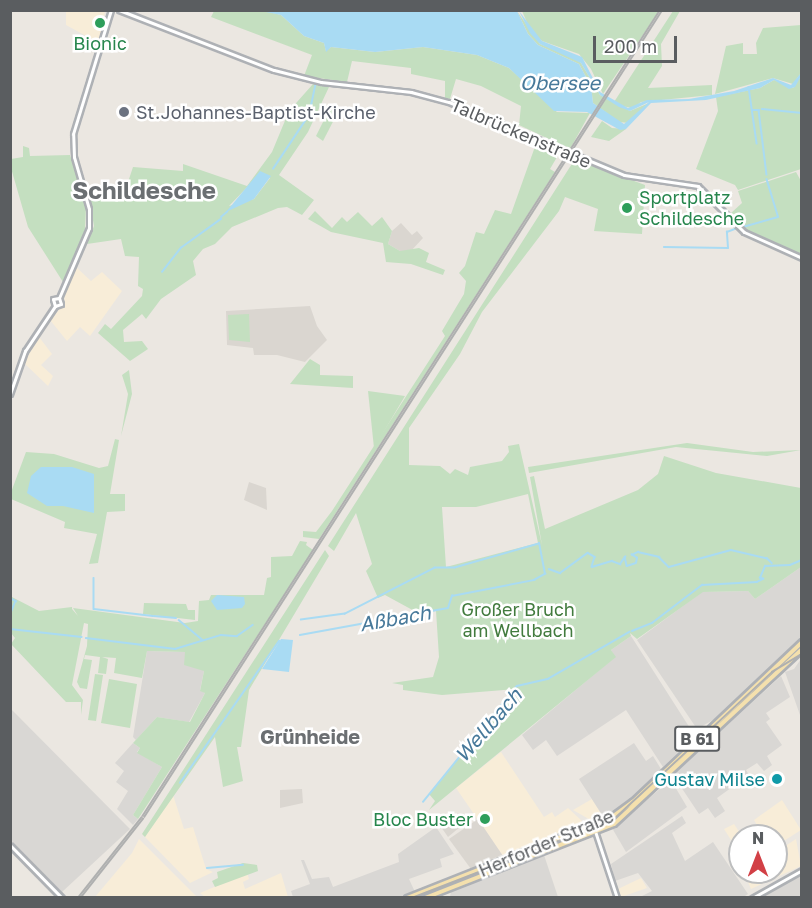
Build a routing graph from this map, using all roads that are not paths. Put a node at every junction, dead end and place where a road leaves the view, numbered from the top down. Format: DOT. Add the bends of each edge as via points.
graph roads {
  1 [pos="111,10"];
  2 [pos="119,10"];
  3 [pos="801,258"];
  4 [pos="10,394"];
  5 [pos="801,642"];
  6 [pos="801,649"];
  7 [pos="699,736"];
  8 [pos="703,742"];
  9 [pos="593,825"];
  10 [pos="596,832"];
  11 [pos="10,845"];
  12 [pos="801,870"];
  13 [pos="439,886"];
  14 [pos="445,890"];
  15 [pos="62,897"];
  16 [pos="407,897"];
  17 [pos="425,897"];
  18 [pos="617,897"];
  19 [pos="752,897"];
  1 -- 4 [label="main road" via="73,134 74,157 90,224 59,298 53,299 55,306 25,351"];
  2 -- 3 [label="main road, Talbrückenstraße" via="264,67 311,80 447,101 484,113 610,170 698,186 744,232"];
  5 -- 7 [label="main road, Herforder Straße / B 61"];
  6 -- 8 [label="main road, Herforder Straße / B 61"];
  7 -- 8 [label="main road"];
  7 -- 9 [label="main road, Herforder Straße / B 61" via="633,802"];
  8 -- 10 [label="main road, Herforder Straße / B 61" via="636,806"];
  9 -- 10 [label="main road"];
  9 -- 13 [label="main road, Herforder Straße / B 61"];
  10 -- 14 [label="main road, Herforder Straße / B 61"];
  10 -- 18 [label="main road"];
  11 -- 15 [label="main road"];
  12 -- 19 [label="main road"];
  13 -- 14 [label="main road"];
  13 -- 16 [label="main road, Herforder Straße / B 61"];
  14 -- 17 [label="main road, Herforder Straße / B 61"];
}
